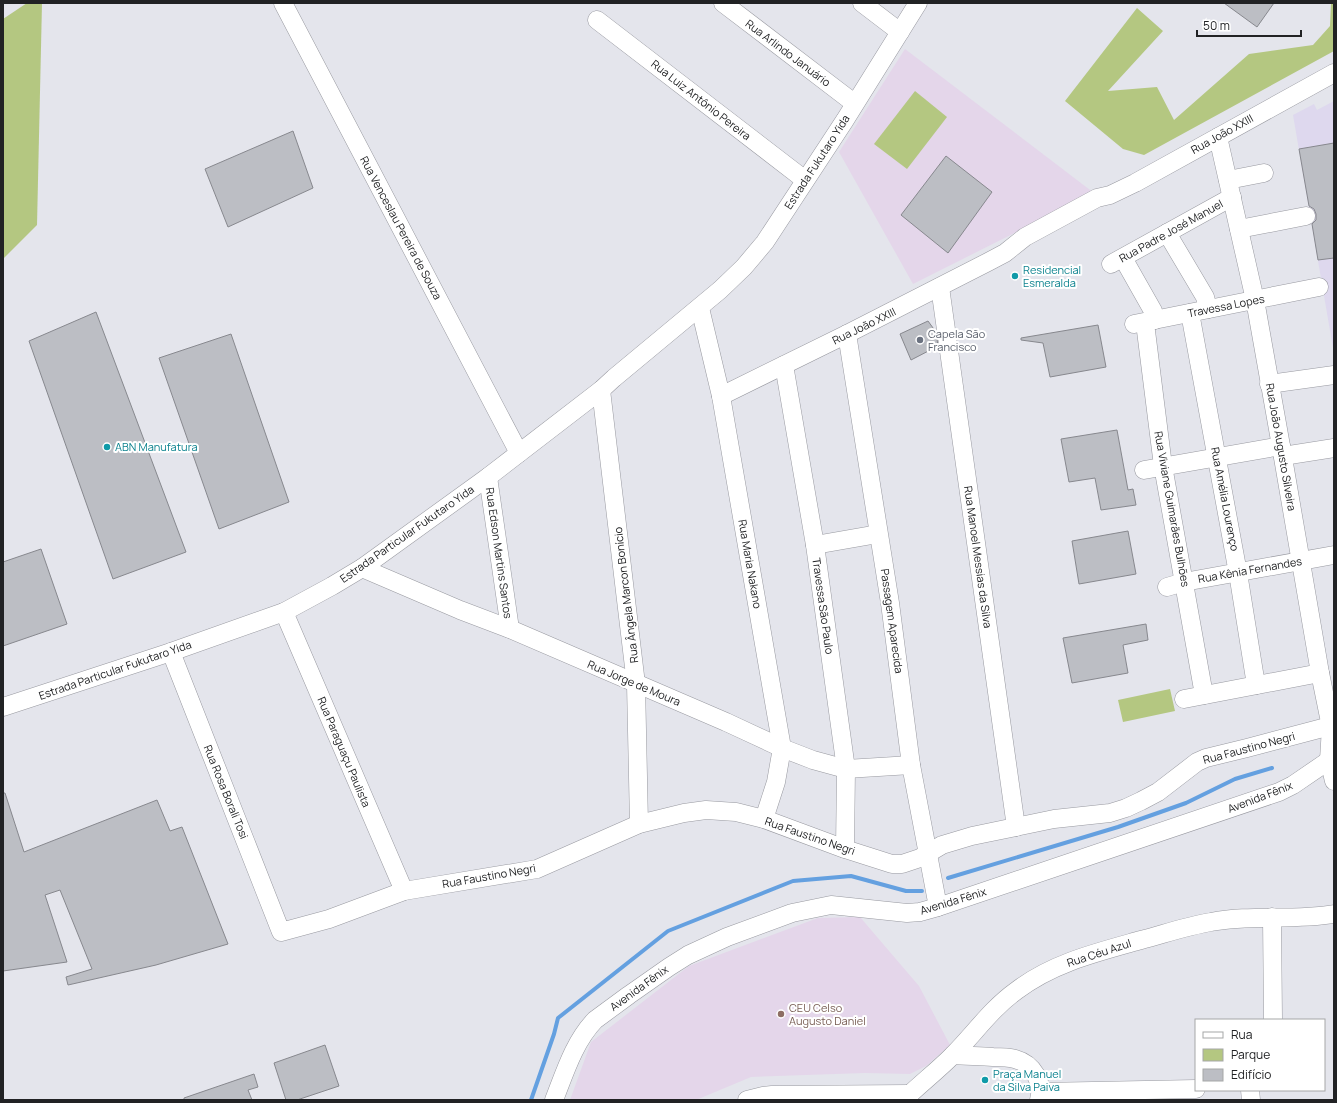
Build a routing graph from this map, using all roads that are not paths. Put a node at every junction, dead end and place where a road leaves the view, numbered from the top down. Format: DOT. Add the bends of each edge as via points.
graph roads {
  1 [pos="282,3"];
  2 [pos="722,3"];
  3 [pos="862,3"];
  4 [pos="918,3"];
  5 [pos="598,20"];
  6 [pos="900,32"];
  7 [pos="1334,73"];
  8 [pos="854,103"];
  9 [pos="1218,136"];
  10 [pos="1264,173"];
  11 [pos="805,180"];
  12 [pos="1230,189"];
  13 [pos="1306,216"];
  14 [pos="1239,230"];
  15 [pos="1167,233"];
  16 [pos="1117,261"];
  17 [pos="940,287"];
  18 [pos="1319,287"];
  19 [pos="1255,300"];
  20 [pos="700,308"];
  21 [pos="1208,309"];
  22 [pos="1190,313"];
  23 [pos="1144,322"];
  24 [pos="847,334"];
  25 [pos="784,365"];
  26 [pos="1334,375"];
  27 [pos="1269,384"];
  28 [pos="601,390"];
  29 [pos="721,396"];
  30 [pos="1334,448"];
  31 [pos="1282,451"];
  32 [pos="519,453"];
  33 [pos="1217,458"];
  34 [pos="1163,466"];
  35 [pos="1144,470"];
  36 [pos="488,477"];
  37 [pos="878,534"];
  38 [pos="815,546"];
  39 [pos="1334,555"];
  40 [pos="1301,561"];
  41 [pos="362,568"];
  42 [pos="1238,572"];
  43 [pos="1176,584"];
  44 [pos="284,612"];
  45 [pos="510,629"];
  46 [pos="171,652"];
  47 [pos="1320,673"];
  48 [pos="636,684"];
  49 [pos="1256,685"];
  50 [pos="1204,695"];
  51 [pos="1184,699"];
  52 [pos="3,708"];
  53 [pos="1332,726"];
  54 [pos="782,748"];
  55 [pos="1332,759"];
  56 [pos="911,765"];
  57 [pos="846,769"];
  58 [pos="1334,781"];
  59 [pos="764,819"];
  60 [pos="639,824"];
  61 [pos="1016,828"];
  62 [pos="845,849"];
  63 [pos="928,853"];
  64 [pos="404,891"];
  65 [pos="938,907"];
  66 [pos="1334,914"];
  67 [pos="1272,917"];
  68 [pos="281,932"];
  69 [pos="1273,1019"];
  70 [pos="952,1055"];
  71 [pos="1195,1089"];
  72 [pos="1040,1096"];
  73 [pos="911,1097"];
  74 [pos="787,1098"];
  75 [pos="811,1098"];
  76 [pos="554,1100"];
  77 [pos="747,1100"];
  1 -- 32 [label="street, Rua Venceslau Pereira de Souza"];
  2 -- 8 [label="street, Rua Arlindo Januário"];
  3 -- 6 [label="street"];
  4 -- 6 [label="street, Estrada Fukutaro Yida"];
  5 -- 11 [label="street, Rua Luiz Antônio Pereira"];
  6 -- 8 [label="street, Estrada Fukutaro Yida"];
  7 -- 9 [label="street, Rua João XXIII"];
  8 -- 11 [label="street, Estrada Fukutaro Yida"];
  9 -- 12 [label="street, Rua João Augusto Silveira"];
  9 -- 17 [label="street, Rua João XXIII" via="1110,195 1097,198 1025,236 1005,252"];
  10 -- 12 [label="street, Rua Padre José Manuel"];
  11 -- 20 [label="street, Estrada Fukutaro Yida" via="765,242 744,267"];
  12 -- 14 [label="street, Rua João Augusto Silveira"];
  12 -- 15 [label="street, Rua Padre José Manuel"];
  13 -- 14 [label="street"];
  14 -- 19 [label="street, Rua João Augusto Silveira"];
  15 -- 16 [label="street, Rua Padre José Manuel"];
  15 -- 21 [label="street" via="1205,297"];
  16 -- 23 [label="street, Rua Viviane Guimarães Bulhões" via="1153,311"];
  17 -- 24 [label="street, Rua João XXIII"];
  17 -- 61 [label="street, Rua Manoel Messias da Silva"];
  18 -- 19 [label="street, Travessa Lopes"];
  19 -- 21 [label="street, Travessa Lopes"];
  19 -- 27 [label="street, Rua João Augusto Silveira"];
  20 -- 28 [label="street, Estrada Particular Fukutaro Yida"];
  20 -- 29 [label="street, Rua Maria Nakano"];
  21 -- 22 [label="street, Travessa Lopes"];
  22 -- 23 [label="street, Travessa Lopes"];
  22 -- 33 [label="street, Rua Amélia Lourenço"];
  23 -- 34 [label="street, Rua Viviane Guimarães Bulhões"];
  24 -- 25 [label="street, Rua João XXIII"];
  24 -- 37 [label="street, Passagem Aparecida"];
  25 -- 29 [label="street, Rua João XXIII"];
  25 -- 38 [label="street, Travessa São Paulo"];
  26 -- 27 [label="street"];
  27 -- 31 [label="street, Rua João Augusto Silveira"];
  28 -- 32 [label="street, Estrada Particular Fukutaro Yida"];
  28 -- 48 [label="street, Rua Ângela Marcon Bonício"];
  29 -- 54 [label="street, Rua Maria Nakano"];
  30 -- 31 [label="street"];
  31 -- 33 [label="street"];
  31 -- 40 [label="street, Rua João Augusto Silveira"];
  32 -- 36 [label="street, Estrada Particular Fukutaro Yida"];
  33 -- 34 [label="street"];
  33 -- 42 [label="street, Rua Amélia Lourenço"];
  34 -- 35 [label="street"];
  34 -- 43 [label="street, Rua Viviane Guimarães Bulhões"];
  36 -- 41 [label="street, Estrada Particular Fukutaro Yida"];
  36 -- 45 [label="street, Rua Edson Martins Santos"];
  37 -- 38 [label="street"];
  37 -- 56 [label="street, Passagem Aparecida" via="890,602"];
  38 -- 57 [label="street, Travessa São Paulo"];
  39 -- 40 [label="street, Rua Kênia Fernandes"];
  40 -- 42 [label="street, Rua Kênia Fernandes"];
  40 -- 47 [label="street, Rua João Augusto Silveira"];
  41 -- 44 [label="street, Estrada Particular Fukutaro Yida"];
  41 -- 45 [label="street, Rua Jorge de Moura"];
  42 -- 43 [label="street, Rua Kênia Fernandes"];
  42 -- 49 [label="street, Rua Amélia Lourenço"];
  43 -- 50 [label="street, Rua Viviane Guimarães Bulhões"];
  44 -- 46 [label="street, Estrada Particular Fukutaro Yida"];
  44 -- 64 [label="street, Rua Paraguaçu Paulista"];
  45 -- 48 [label="street, Rua Jorge de Moura"];
  46 -- 52 [label="street, Estrada Particular Fukutaro Yida"];
  46 -- 68 [label="street, Rua Rosa Borali Tosi"];
  47 -- 49 [label="street"];
  47 -- 53 [label="street, Rua João Augusto Silveira"];
  48 -- 54 [label="street, Rua Jorge de Moura"];
  48 -- 60 [label="street, Rua Ângela Marcon Bonício"];
  49 -- 50 [label="street"];
  50 -- 51 [label="street"];
  53 -- 55 [label="street, Rua João Augusto Silveira"];
  53 -- 61 [label="street, Rua Faustino Negri" via="1206,758 1158,792 1126,808 1110,813 1054,819"];
  54 -- 57 [label="street, Rua Jorge de Moura"];
  54 -- 59 [label="street, Rua Maria Nakano" via="776,782"];
  55 -- 58 [label="street, Rua João Augusto Silveira"];
  55 -- 65 [label="street, Avenida Fênix" via="1279,792"];
  56 -- 57 [label="street, Rua Jorge de Moura"];
  56 -- 63 [label="street, Passagem Aparecida"];
  57 -- 62 [label="street, Travessa São Paulo"];
  59 -- 60 [label="street, Rua Faustino Negri" via="736,812 706,810"];
  59 -- 62 [label="street, Rua Faustino Negri"];
  60 -- 64 [label="street, Rua Faustino Negri" via="538,869"];
  61 -- 63 [label="street, Rua Faustino Negri" via="956,840"];
  62 -- 63 [label="street, Rua Faustino Negri" via="892,864 912,861"];
  63 -- 65 [label="street, Passagem Aparecida"];
  64 -- 68 [label="street, Rua Faustino Negri" via="329,919"];
  65 -- 76 [label="street, Avenida Fênix" via="907,913 831,904 818,906 762,923 706,946 669,967 595,1020 578,1043"];
  66 -- 67 [label="street, Rua Céu Azul" via="1316,917"];
  67 -- 69 [label="street"];
  67 -- 70 [label="street, Rua Céu Azul" via="1211,922 1105,950 1052,969 1033,979 1006,999"];
  70 -- 72 [label="street" via="1022,1061 1035,1073"];
  70 -- 73 [label="street, Rua Céu Azul"];
  71 -- 72 [label="street"];
  73 -- 75 [label="street"];
  74 -- 75 [label="street"];
  74 -- 77 [label="street" via="763,1096"];
}
